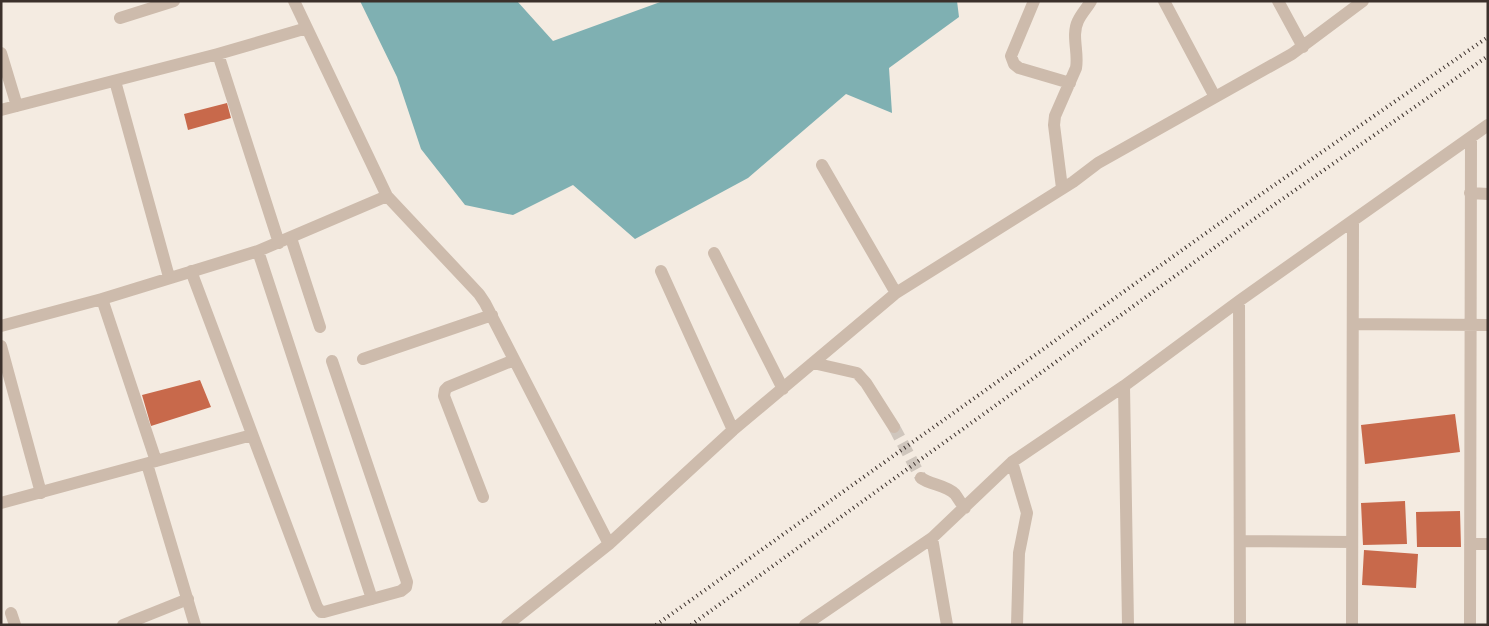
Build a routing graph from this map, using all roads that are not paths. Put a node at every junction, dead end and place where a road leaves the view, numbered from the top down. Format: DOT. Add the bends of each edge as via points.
graph roads {
  1 [pos="174,1"];
  2 [pos="294,1"];
  3 [pos="1034,1"];
  4 [pos="1091,1"];
  5 [pos="1164,1"];
  6 [pos="1278,1"];
  7 [pos="1364,1"];
  8 [pos="120,18"];
  9 [pos="307,28"];
  10 [pos="1303,47"];
  11 [pos="1,54"];
  12 [pos="218,54"];
  13 [pos="115,81"];
  14 [pos="1070,83"];
  15 [pos="1216,97"];
  16 [pos="17,106"];
  17 [pos="1,110"];
  18 [pos="1488,125"];
  19 [pos="1470,137"];
  20 [pos="822,165"];
  21 [pos="1062,188"];
  22 [pos="1470,193"];
  23 [pos="1488,194"];
  24 [pos="387,196"];
  25 [pos="1353,221"];
  26 [pos="291,238"];
  27 [pos="279,243"];
  28 [pos="258,251"];
  29 [pos="714,254"];
  30 [pos="191,271"];
  31 [pos="661,271"];
  32 [pos="169,277"];
  33 [pos="896,294"];
  34 [pos="102,299"];
  35 [pos="1239,301"];
  36 [pos="492,315"];
  37 [pos="1353,324"];
  38 [pos="1470,324"];
  39 [pos="1488,324"];
  40 [pos="1,326"];
  41 [pos="320,327"];
  42 [pos="1,346"];
  43 [pos="363,359"];
  44 [pos="514,360"];
  45 [pos="332,361"];
  46 [pos="813,363"];
  47 [pos="1124,386"];
  48 [pos="783,389"];
  49 [pos="894,428"];
  50 [pos="733,430"];
  51 [pos="252,435"];
  52 [pos="151,462"];
  53 [pos="1012,462"];
  54 [pos="921,478"];
  55 [pos="41,493"];
  56 [pos="484,497"];
  57 [pos="1,503"];
  58 [pos="964,508"];
  59 [pos="932,538"];
  60 [pos="1240,541"];
  61 [pos="1352,542"];
  62 [pos="609,544"];
  63 [pos="1470,544"];
  64 [pos="1488,544"];
  65 [pos="188,599"];
  66 [pos="372,599"];
  67 [pos="123,625"];
  68 [pos="195,625"];
  69 [pos="507,625"];
  70 [pos="805,625"];
  71 [pos="947,625"];
  72 [pos="1017,625"];
  73 [pos="1128,625"];
  74 [pos="1240,625"];
  75 [pos="1352,625"];
  76 [pos="1470,625"];
  1 -- 8 [label="street"];
  2 -- 9 [label="street"];
  3 -- 14 [label="street" via="1011,56 1014,64"];
  4 -- 14 [label="street" via="1077,22 1078,61"];
  5 -- 15 [label="street"];
  6 -- 10 [label="street"];
  7 -- 10 [label="street"];
  9 -- 12 [label="street"];
  9 -- 24 [label="street"];
  10 -- 15 [label="street"];
  11 -- 16 [label="street"];
  12 -- 13 [label="street"];
  12 -- 27 [label="street"];
  13 -- 16 [label="street"];
  13 -- 32 [label="street"];
  14 -- 21 [label="street" via="1054,125"];
  15 -- 21 [label="street" via="1098,163"];
  16 -- 17 [label="street"];
  18 -- 19 [label="street"];
  19 -- 22 [label="street"];
  19 -- 25 [label="street"];
  20 -- 33 [label="street"];
  21 -- 33 [label="street"];
  22 -- 23 [label="street"];
  22 -- 38 [label="street"];
  24 -- 26 [label="street"];
  24 -- 36 [label="street" via="479,294"];
  25 -- 35 [label="street"];
  25 -- 37 [label="street"];
  26 -- 27 [label="street"];
  26 -- 41 [label="street"];
  27 -- 28 [label="street"];
  28 -- 30 [label="street"];
  28 -- 66 [label="street"];
  29 -- 48 [label="street"];
  30 -- 32 [label="street"];
  30 -- 51 [label="street"];
  31 -- 50 [label="street"];
  32 -- 34 [label="street"];
  33 -- 46 [label="street"];
  34 -- 40 [label="street"];
  34 -- 52 [label="street"];
  35 -- 47 [label="street"];
  35 -- 60 [label="street"];
  36 -- 43 [label="street"];
  36 -- 44 [label="street"];
  37 -- 38 [label="street"];
  37 -- 61 [label="street"];
  38 -- 39 [label="street"];
  38 -- 63 [label="street"];
  42 -- 55 [label="street"];
  44 -- 56 [label="street" via="444,390"];
  44 -- 62 [label="street"];
  45 -- 66 [label="street" via="407,582 401,591"];
  46 -- 48 [label="street"];
  46 -- 49 [label="street" via="857,373"];
  47 -- 53 [label="street"];
  47 -- 73 [label="street"];
  48 -- 50 [label="street"];
  50 -- 62 [label="street"];
  51 -- 52 [label="street"];
  51 -- 66 [label="street" via="320,612"];
  52 -- 55 [label="street"];
  52 -- 65 [label="street"];
  53 -- 58 [label="street"];
  53 -- 72 [label="street" via="1026,513 1019,553"];
  54 -- 58 [label="street" via="954,493"];
  55 -- 57 [label="street"];
  58 -- 59 [label="street"];
  59 -- 70 [label="street"];
  59 -- 71 [label="street"];
  60 -- 61 [label="street"];
  60 -- 74 [label="street"];
  61 -- 75 [label="street"];
  62 -- 69 [label="street"];
  63 -- 64 [label="street"];
  63 -- 76 [label="street"];
  65 -- 67 [label="street"];
  65 -- 68 [label="street"];
}
